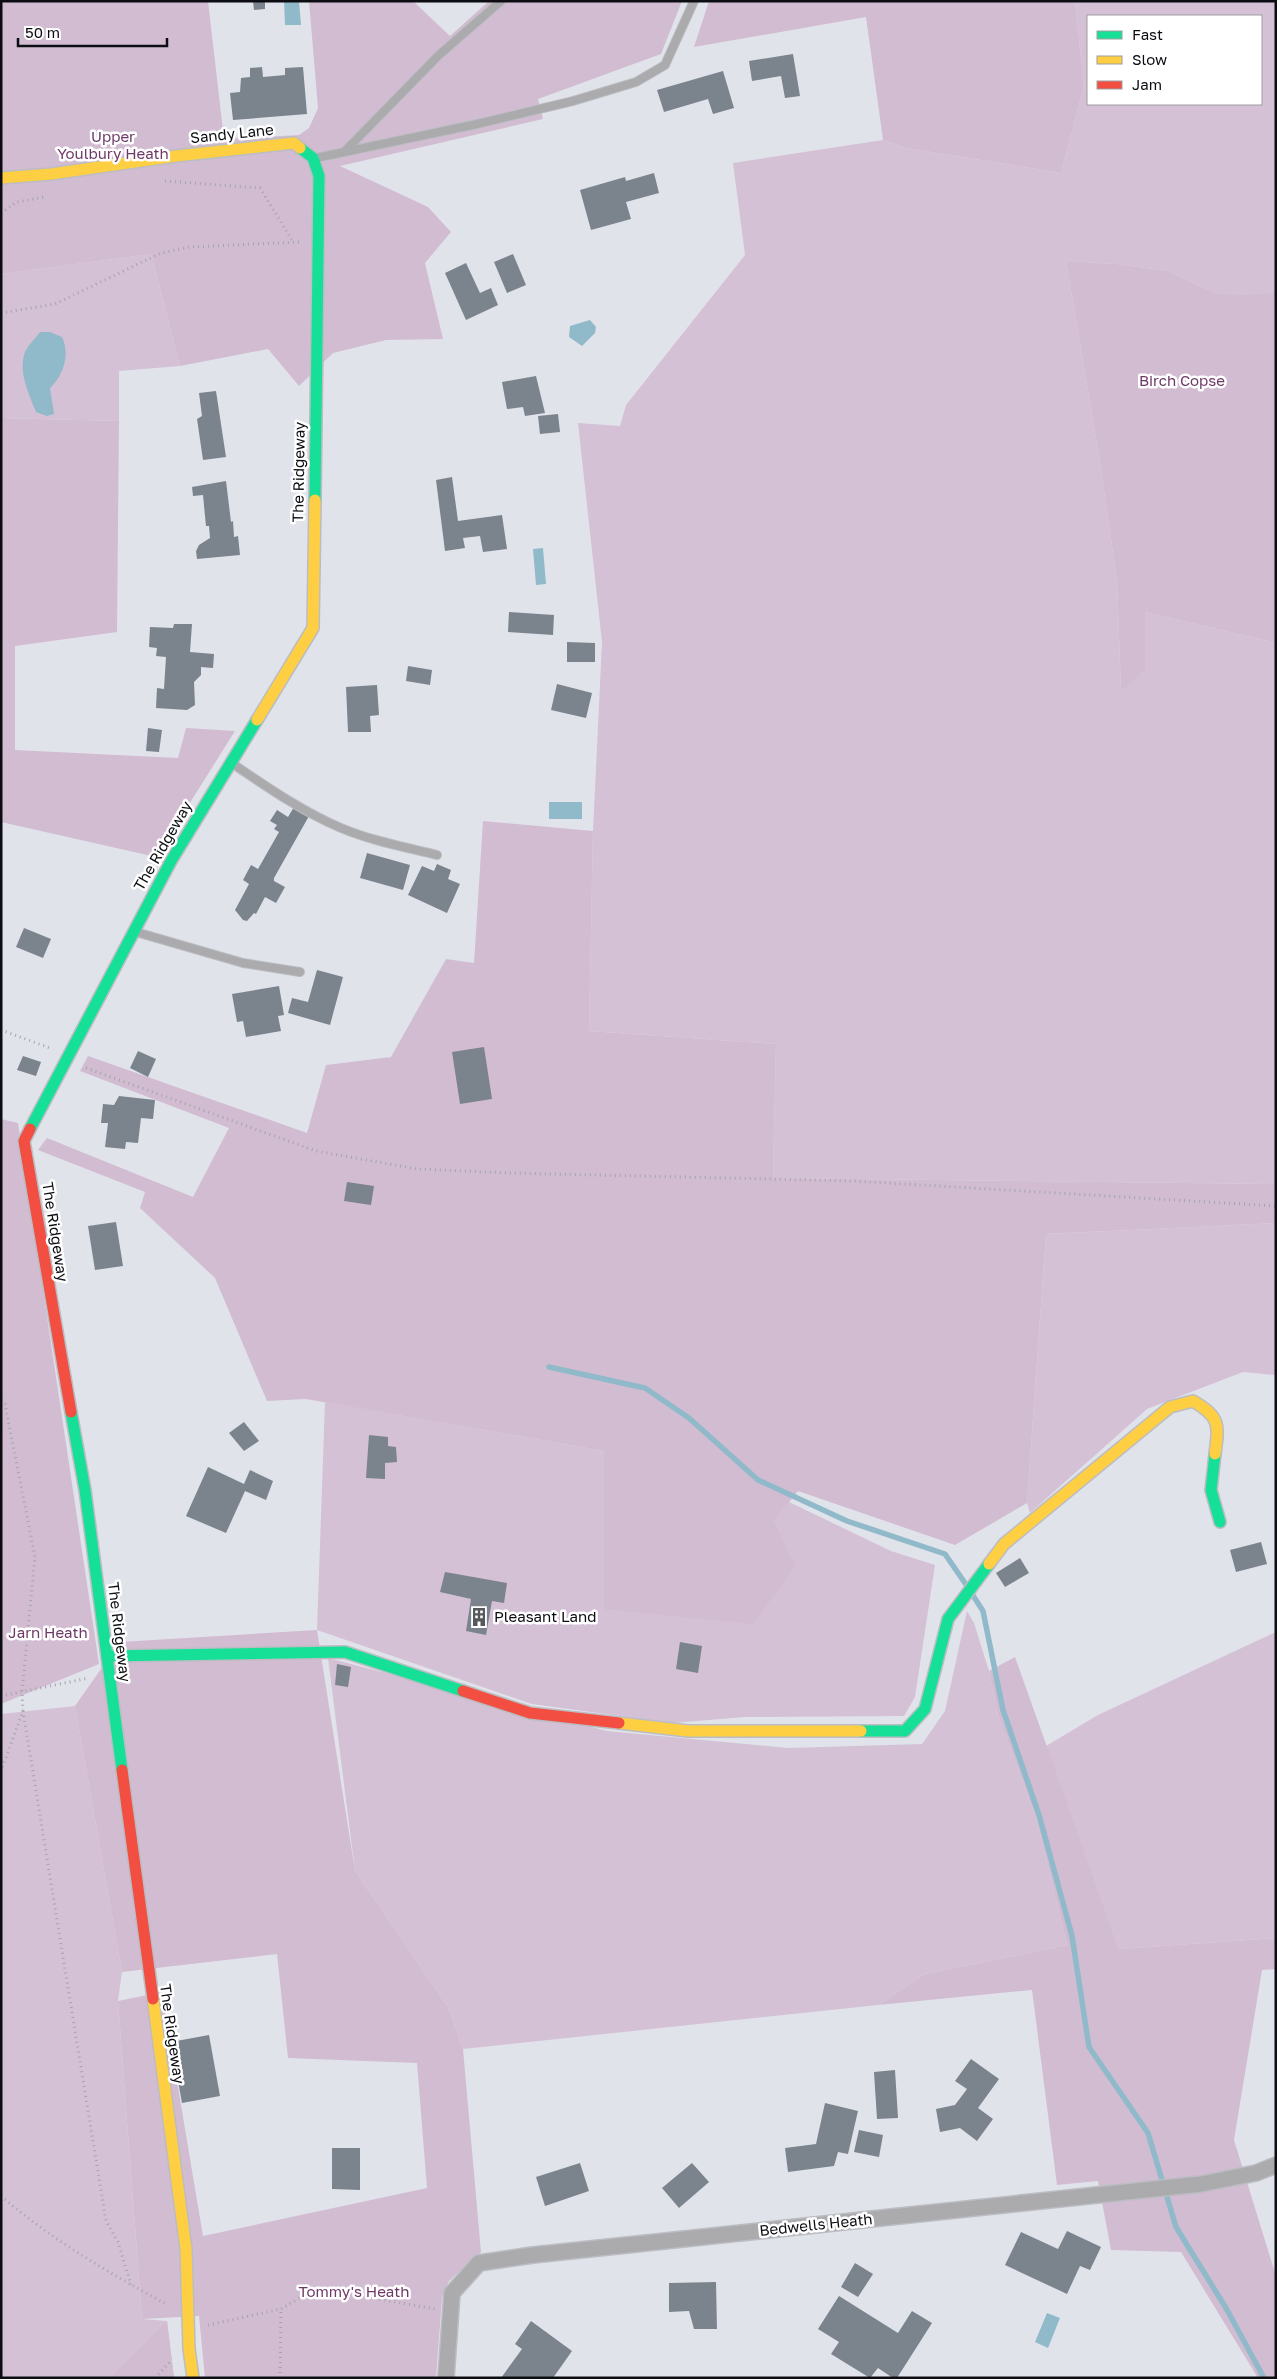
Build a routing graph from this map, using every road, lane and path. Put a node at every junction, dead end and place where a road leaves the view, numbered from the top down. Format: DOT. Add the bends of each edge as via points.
graph roads {
  1 [pos="501,1"];
  2 [pos="694,1"];
  3 [pos="346,150"];
  4 [pos="313,158"];
  5 [pos="1,178"];
  6 [pos="156,180"];
  7 [pos="54,196"];
  8 [pos="1,213"];
  9 [pos="317,241"];
  10 [pos="293,242"];
  11 [pos="1,313"];
  12 [pos="229,761"];
  13 [pos="437,855"];
  14 [pos="132,931"];
  15 [pos="300,972"];
  16 [pos="1,1030"];
  17 [pos="66,1058"];
  18 [pos="1276,1206"];
  19 [pos="1,1400"];
  20 [pos="1220,1522"];
  21 [pos="107,1656"];
  22 [pos="109,1674"];
  23 [pos="22,1692"];
  24 [pos="1,1696"];
  25 [pos="23,1711"];
  26 [pos="1,1771"];
  27 [pos="1276,2165"];
  28 [pos="1,2196"];
  29 [pos="131,2286"];
  30 [pos="281,2309"];
  31 [pos="450,2312"];
  32 [pos="188,2315"];
  33 [pos="188,2330"];
  34 [pos="193,2378"];
  35 [pos="280,2378"];
  36 [pos="446,2378"];
  1 -- 3 [label="lane" via="440,55"];
  2 -- 3 [label="lane" via="665,65 636,82 544,108"];
  3 -- 4 [label="lane"];
  4 -- 5 [label="street, Sandy Lane" via="294,143"];
  4 -- 9 [label="street, The Ridgeway" via="319,176"];
  6 -- 10 [label="path" via="260,188"];
  7 -- 8 [label="path" via="17,202"];
  9 -- 10 [label="path"];
  9 -- 12 [label="street, The Ridgeway" via="313,628"];
  10 -- 11 [label="path" via="190,247 161,253 55,304"];
  12 -- 13 [label="lane" via="272,790 340,828 376,841"];
  12 -- 14 [label="street, The Ridgeway"];
  14 -- 15 [label="lane" via="244,962"];
  14 -- 17 [label="street, The Ridgeway"];
  16 -- 17 [label="path"];
  17 -- 18 [label="path" via="316,1151 417,1169 854,1181"];
  17 -- 21 [label="street, The Ridgeway" via="24,1141 85,1490"];
  19 -- 23 [label="path" via="5,1404 35,1556"];
  20 -- 21 [label="street" via="1211,1490 1218,1431 1211,1412 1192,1401 1170,1407 1004,1544 948,1619 925,1709 904,1731 688,1731 530,1712 344,1652"];
  21 -- 22 [label="street, The Ridgeway"];
  22 -- 23 [label="path"];
  22 -- 32 [label="street, The Ridgeway" via="186,2249"];
  23 -- 24 [label="path"];
  23 -- 25 [label="path"];
  25 -- 26 [label="path"];
  25 -- 29 [label="path" via="106,2221 118,2242"];
  27 -- 31 [label="street, Bedwells Heath" via="1256,2173 1201,2184 479,2263 452,2293"];
  28 -- 29 [label="path" via="32,2222"];
  29 -- 32 [label="path"];
  30 -- 31 [label="path" via="316,2288"];
  30 -- 33 [label="path"];
  30 -- 35 [label="path"];
  31 -- 36 [label="street, Bedwells Heath"];
  32 -- 33 [label="street, The Ridgeway"];
  33 -- 34 [label="street, The Ridgeway"];
}
